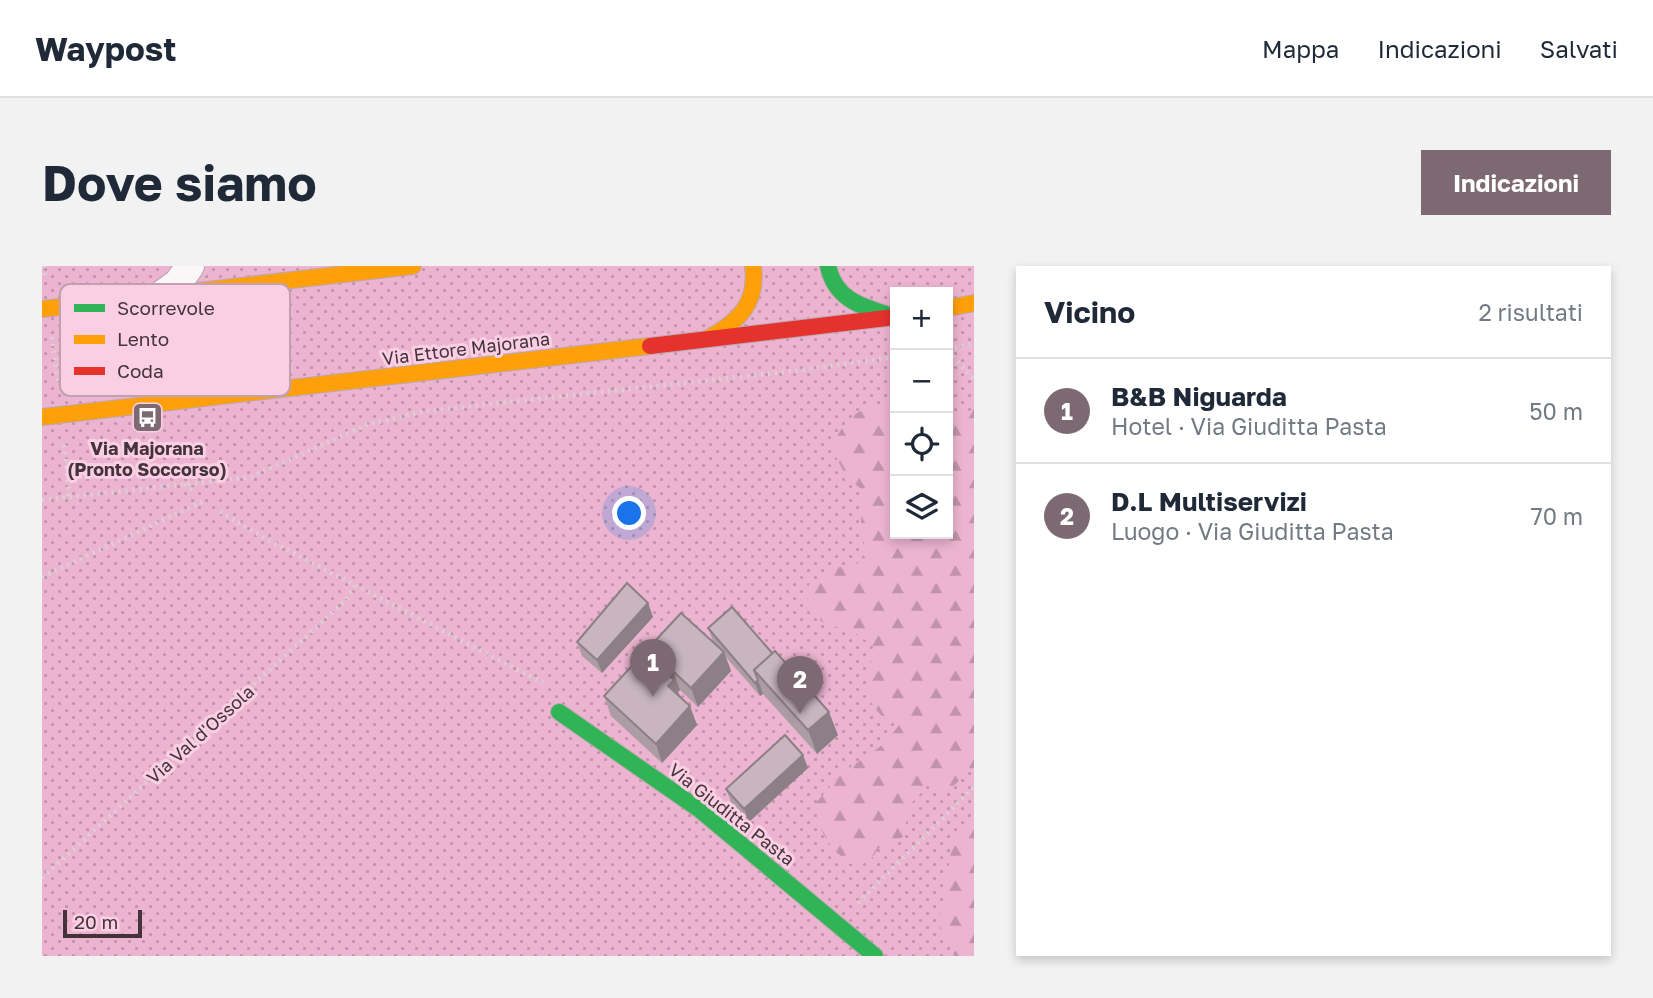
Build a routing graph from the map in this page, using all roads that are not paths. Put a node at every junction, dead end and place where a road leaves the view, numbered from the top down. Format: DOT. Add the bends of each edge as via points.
graph roads {
  1 [pos="190,266"];
  2 [pos="204,266"];
  3 [pos="413,266"];
  4 [pos="754,266"];
  5 [pos="828,266"];
  6 [pos="177,284"];
  7 [pos="222,284"];
  8 [pos="256,284"];
  9 [pos="974,303"];
  10 [pos="60,307"];
  11 [pos="953,308"];
  12 [pos="42,309"];
  13 [pos="890,315"];
  14 [pos="890,318"];
  15 [pos="705,340"];
  16 [pos="290,388"];
  17 [pos="224,396"];
  18 [pos="42,417"];
  19 [pos="559,712"];
  20 [pos="875,956"];
  1 -- 6 [label="street"];
  2 -- 7 [label="street"];
  3 -- 8 [label="street"];
  4 -- 15 [label="street" via="753,303 739,321"];
  5 -- 13 [label="street" via="833,284 849,302"];
  9 -- 11 [label="street"];
  10 -- 12 [label="street"];
  14 -- 15 [label="street, Via Ettore Majorana"];
  15 -- 16 [label="street, Via Ettore Majorana"];
  17 -- 18 [label="street, Via Ettore Majorana"];
  19 -- 20 [label="street, Via Giuditta Pasta" via="700,810"];
}
